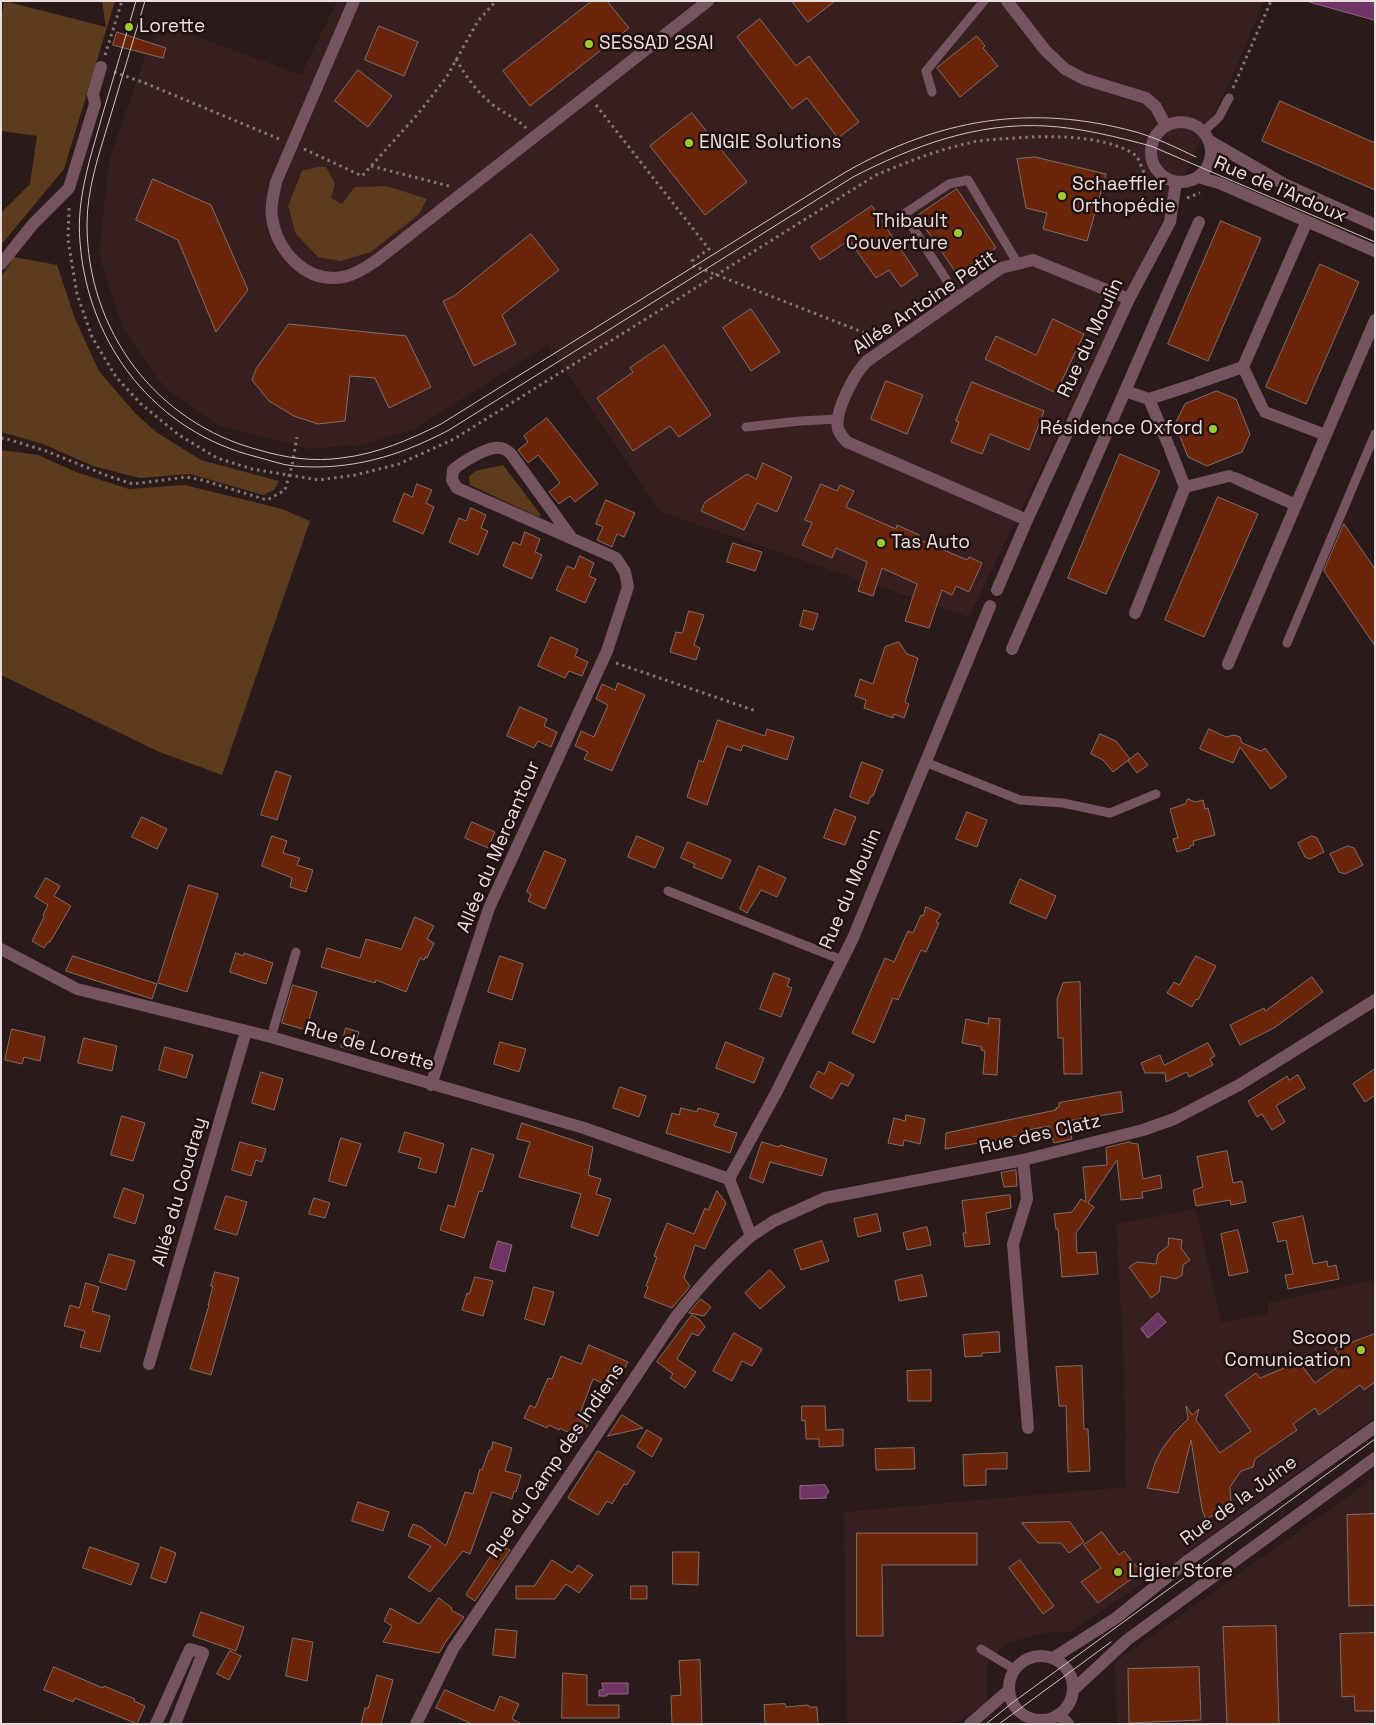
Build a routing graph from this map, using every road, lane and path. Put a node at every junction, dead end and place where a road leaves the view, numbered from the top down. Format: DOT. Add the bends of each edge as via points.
graph roads {
  1 [pos="122,1"];
  2 [pos="354,1"];
  3 [pos="708,1"];
  4 [pos="984,1"];
  5 [pos="1007,1"];
  6 [pos="1271,1"];
  7 [pos="456,59"];
  8 [pos="101,68"];
  9 [pos="932,92"];
  10 [pos="589,95"];
  11 [pos="1229,98"];
  12 [pos="1166,126"];
  13 [pos="1206,136"];
  14 [pos="535,137"];
  15 [pos="371,166"];
  16 [pos="1198,177"];
  17 [pos="70,188"];
  18 [pos="1175,188"];
  19 [pos="466,191"];
  20 [pos="1206,192"];
  21 [pos="1188,198"];
  22 [pos="1307,221"];
  23 [pos="1199,222"];
  24 [pos="1375,225"];
  25 [pos="1375,251"];
  26 [pos="1,264"];
  27 [pos="1018,264"];
  28 [pos="717,275"];
  29 [pos="958,298"];
  30 [pos="1129,299"];
  31 [pos="1375,320"];
  32 [pos="892,344"];
  33 [pos="1243,367"];
  34 [pos="1125,391"];
  35 [pos="1149,399"];
  36 [pos="838,419"];
  37 [pos="746,428"];
  38 [pos="1375,434"];
  39 [pos="1326,435"];
  40 [pos="297,437"];
  41 [pos="1,438"];
  42 [pos="289,475"];
  43 [pos="1185,487"];
  44 [pos="1296,505"];
  45 [pos="1027,520"];
  46 [pos="571,537"];
  47 [pos="997,590"];
  48 [pos="990,606"];
  49 [pos="1135,612"];
  50 [pos="1287,643"];
  51 [pos="1012,649"];
  52 [pos="604,658"];
  53 [pos="1228,664"];
  54 [pos="756,710"];
  55 [pos="926,762"];
  56 [pos="1156,794"];
  57 [pos="668,892"];
  58 [pos="1,948"];
  59 [pos="296,952"];
  60 [pos="842,960"];
  61 [pos="1375,1000"];
  62 [pos="246,1031"];
  63 [pos="271,1037"];
  64 [pos="431,1084"];
  65 [pos="1023,1160"];
  66 [pos="729,1179"];
  67 [pos="751,1236"];
  68 [pos="149,1364"];
  69 [pos="1375,1427"];
  70 [pos="1028,1428"];
  71 [pos="1375,1458"];
  72 [pos="981,1649"];
  73 [pos="1053,1658"];
  74 [pos="1014,1669"];
  75 [pos="1008,1690"];
  76 [pos="1073,1690"];
  77 [pos="1063,1719"];
  78 [pos="1025,1721"];
  79 [pos="156,1724"];
  80 [pos="175,1724"];
  81 [pos="416,1724"];
  82 [pos="970,1724"];
  1 -- 8 [label="path"];
  2 -- 19 [label="street" via="276,182 271,214 280,244 286,254 314,275 343,277 377,260"];
  3 -- 10 [label="street"];
  4 -- 9 [label="lane" via="926,71"];
  5 -- 12 [label="street" via="1045,50 1065,69 1084,79 1146,98 1156,107"];
  6 -- 11 [label="path"];
  7 -- 14 [label="path" via="478,91"];
  8 -- 17 [label="street"];
  10 -- 14 [label="street"];
  10 -- 28 [label="path" via="709,249 692,261 694,266"];
  11 -- 13 [label="lane"];
  12 -- 13 [label="street" via="1189,123"];
  12 -- 18 [label="street" via="1154,138 1151,156 1159,173"];
  13 -- 16 [label="street" via="1211,148 1209,162"];
  13 -- 24 [label="street, Rue de l'Ardoux" via="1284,184"];
  14 -- 19 [label="street"];
  15 -- 19 [label="path"];
  16 -- 18 [label="street"];
  16 -- 22 [label="street, Rue de l'Ardoux"];
  17 -- 26 [label="street"];
  17 -- 42 [label="path" via="68,240 77,294 92,337 116,377 179,435 217,458 252,469"];
  18 -- 28 [label="path" via="1156,188 1144,174 1137,156 1120,147 1076,137 971,142 925,155 876,175"];
  18 -- 30 [label="street, Rue du Moulin" via="1170,222"];
  20 -- 21 [label="path"];
  22 -- 25 [label="street, Rue de l'Ardoux"];
  22 -- 33 [label="street"];
  23 -- 34 [label="street"];
  27 -- 29 [label="street, Allée Antoine Petit" via="1001,268"];
  27 -- 29 [label="lane" via="968,180 950,184 904,214"];
  27 -- 30 [label="street, Allée Antoine Petit" via="1033,260"];
  28 -- 32 [label="path"];
  28 -- 42 [label="path" via="454,439 422,454 355,475 319,480"];
  29 -- 32 [label="street, Allée Antoine Petit"];
  30 -- 45 [label="street, Rue du Moulin"];
  31 -- 39 [label="street"];
  32 -- 36 [label="street, Allée Antoine Petit" via="860,367 841,405"];
  33 -- 35 [label="street"];
  33 -- 39 [label="street" via="1264,409"];
  34 -- 35 [label="street"];
  34 -- 51 [label="street"];
  35 -- 43 [label="street"];
  36 -- 37 [label="lane"];
  36 -- 45 [label="street" via="838,429 847,442"];
  38 -- 50 [label="lane"];
  39 -- 44 [label="street"];
  40 -- 42 [label="path"];
  41 -- 42 [label="path" via="46,451 133,484 186,477 267,500 285,490"];
  43 -- 44 [label="street" via="1232,477"];
  43 -- 49 [label="street"];
  44 -- 53 [label="street"];
  45 -- 47 [label="street, Rue du Moulin"];
  46 -- 46 [label="street, Allée du Mercantour" via="511,454 502,448 494,448 463,461 453,470 452,480 457,488"];
  46 -- 52 [label="street, Allée du Mercantour" via="616,558 625,572 628,587"];
  48 -- 55 [label="street, Rue du Moulin"];
  52 -- 54 [label="path"];
  52 -- 64 [label="street, Allée du Mercantour" via="489,908"];
  55 -- 56 [label="lane" via="1020,800 1063,803 1110,813"];
  55 -- 60 [label="street, Rue du Moulin"];
  57 -- 60 [label="lane"];
  58 -- 62 [label="street, Rue de Lorette" via="77,989"];
  59 -- 63 [label="lane"];
  60 -- 66 [label="street, Rue du Moulin"];
  61 -- 65 [label="street, Rue des Clatz" via="1239,1085 1174,1119"];
  62 -- 63 [label="street, Rue de Lorette"];
  62 -- 68 [label="street, Allée du Coudray"];
  63 -- 64 [label="street, Rue de Lorette"];
  64 -- 66 [label="street, Rue de Lorette" via="584,1128"];
  65 -- 67 [label="street, Rue des Clatz" via="825,1198 774,1220"];
  65 -- 70 [label="street" via="1027,1199 1013,1244"];
  66 -- 67 [label="street"];
  67 -- 81 [label="street, Rue du Camp des Indiens" via="703,1282 675,1318 453,1649"];
  69 -- 73 [label="street, Rue de la Juine" via="1186,1562 1116,1618"];
  71 -- 76 [label="street" via="1127,1640"];
  72 -- 74 [label="lane"];
  73 -- 74 [label="street" via="1031,1656"];
  73 -- 76 [label="street" via="1069,1672"];
  74 -- 75 [label="street"];
  75 -- 78 [label="street" via="1012,1703"];
  75 -- 82 [label="street"];
  76 -- 77 [label="street"];
  77 -- 78 [label="street"];
  79 -- 80 [label="street" via="190,1649 203,1653"];
}
